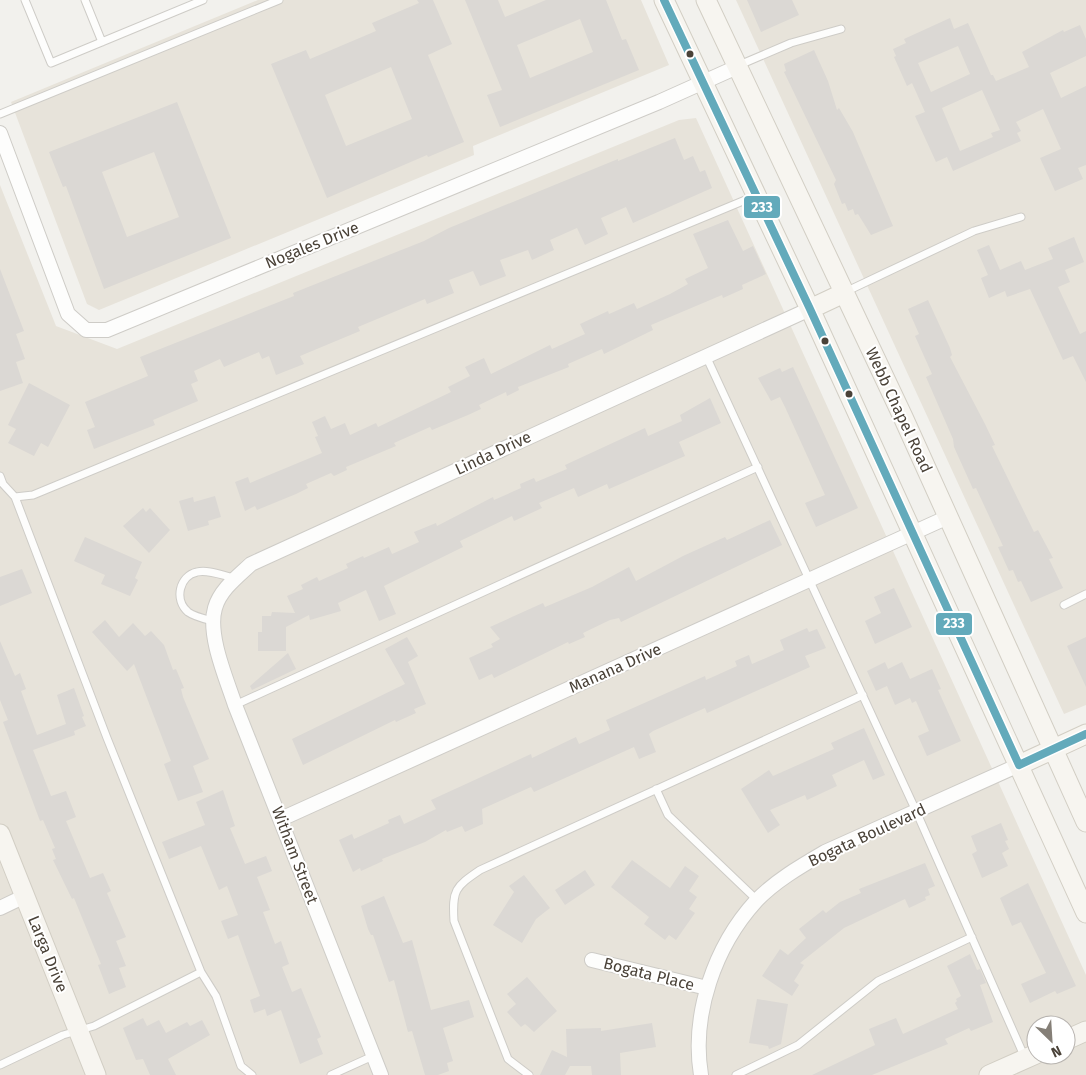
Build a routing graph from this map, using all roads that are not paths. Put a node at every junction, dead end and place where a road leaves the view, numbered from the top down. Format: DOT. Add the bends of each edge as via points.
graph roads {
  1 [pos="25,0"];
  2 [pos="84,0"];
  3 [pos="204,0"];
  4 [pos="279,0"];
  5 [pos="664,0"];
  6 [pos="706,0"];
  7 [pos="841,29"];
  8 [pos="102,42"];
  9 [pos="737,67"];
  10 [pos="702,83"];
  11 [pos="0,114"];
  12 [pos="0,133"];
  13 [pos="756,196"];
  14 [pos="1021,216"];
  15 [pos="844,293"];
  16 [pos="810,308"];
  17 [pos="706,355"];
  18 [pos="758,466"];
  19 [pos="0,476"];
  20 [pos="15,497"];
  21 [pos="948,516"];
  22 [pos="913,533"];
  23 [pos="235,578"];
  24 [pos="810,579"];
  25 [pos="1086,594"];
  26 [pos="1064,605"];
  27 [pos="214,627"];
  28 [pos="863,695"];
  29 [pos="236,705"];
  30 [pos="1086,734"];
  31 [pos="1053,749"];
  32 [pos="1019,765"];
  33 [pos="656,789"];
  34 [pos="916,811"];
  35 [pos="281,819"];
  36 [pos="1086,822"];
  37 [pos="0,834"];
  38 [pos="25,896"];
  39 [pos="757,900"];
  40 [pos="0,908"];
  41 [pos="1086,912"];
  42 [pos="972,937"];
  43 [pos="592,960"];
  44 [pos="202,972"];
  45 [pos="707,988"];
  46 [pos="78,1030"];
  47 [pos="1026,1046"];
  48 [pos="373,1056"];
  49 [pos="1026,1058"];
  50 [pos="0,1065"];
  51 [pos="96,1075"];
  52 [pos="252,1075"];
  53 [pos="331,1075"];
  54 [pos="381,1075"];
  55 [pos="529,1075"];
  56 [pos="701,1075"];
  57 [pos="736,1075"];
  58 [pos="989,1075"];
  1 -- 8 [label="lane" via="50,63"];
  2 -- 8 [label="lane"];
  3 -- 8 [label="lane"];
  4 -- 11 [label="lane"];
  5 -- 10 [label="main road"];
  6 -- 9 [label="main road, Webb Chapel Road"];
  7 -- 9 [label="lane" via="791,42"];
  9 -- 10 [label="street, Nogales Drive"];
  9 -- 15 [label="main road, Webb Chapel Road"];
  10 -- 12 [label="street, Nogales Drive" via="107,330 86,330 68,314"];
  10 -- 13 [label="main road"];
  13 -- 16 [label="main road"];
  13 -- 20 [label="lane" via="33,495"];
  14 -- 15 [label="lane" via="974,231"];
  15 -- 16 [label="main road"];
  15 -- 21 [label="main road, Webb Chapel Road"];
  16 -- 17 [label="street, Linda Drive"];
  16 -- 22 [label="main road"];
  17 -- 18 [label="lane"];
  17 -- 23 [label="street, Linda Drive" via="250,564"];
  18 -- 24 [label="lane"];
  18 -- 29 [label="lane"];
  19 -- 20 [label="lane"];
  20 -- 44 [label="lane" via="107,738"];
  21 -- 22 [label="street, Manana Drive"];
  21 -- 31 [label="main road, Webb Chapel Road"];
  22 -- 24 [label="street, Manana Drive"];
  22 -- 32 [label="main road"];
  23 -- 27 [label="street, Linda Drive" via="215,608"];
  23 -- 27 [label="lane" via="196,572 180,587 184,608"];
  24 -- 28 [label="lane"];
  24 -- 35 [label="street, Manana Drive"];
  25 -- 26 [label="lane"];
  27 -- 29 [label="street, Witham Street" via="221,665"];
  28 -- 33 [label="lane"];
  28 -- 34 [label="lane"];
  29 -- 35 [label="street, Witham Street"];
  30 -- 31 [label="main road"];
  31 -- 32 [label="main road"];
  31 -- 36 [label="main road, Webb Chapel Road"];
  32 -- 34 [label="street, Bogata Boulevard"];
  32 -- 41 [label="main road"];
  33 -- 39 [label="lane" via="668,815"];
  33 -- 55 [label="lane" via="480,870 461,883 452,898 454,921 508,1059"];
  34 -- 39 [label="street, Bogata Boulevard" via="825,852"];
  34 -- 42 [label="lane"];
  35 -- 48 [label="street, Witham Street"];
  37 -- 38 [label="main road, Larga Drive"];
  38 -- 40 [label="street"];
  38 -- 46 [label="main road, Larga Drive"];
  39 -- 45 [label="street, Bogata Boulevard" via="736,926"];
  42 -- 47 [label="lane"];
  42 -- 57 [label="lane" via="878,980 798,1045"];
  43 -- 45 [label="street, Bogata Place"];
  44 -- 46 [label="lane" via="94,1026"];
  44 -- 52 [label="lane" via="216,996 241,1066"];
  45 -- 56 [label="street, Bogata Boulevard" via="700,1042"];
  46 -- 50 [label="lane"];
  46 -- 51 [label="main road, Larga Drive"];
  48 -- 53 [label="lane"];
  48 -- 54 [label="street, Witham Street"];
  49 -- 58 [label="main road"];
}
